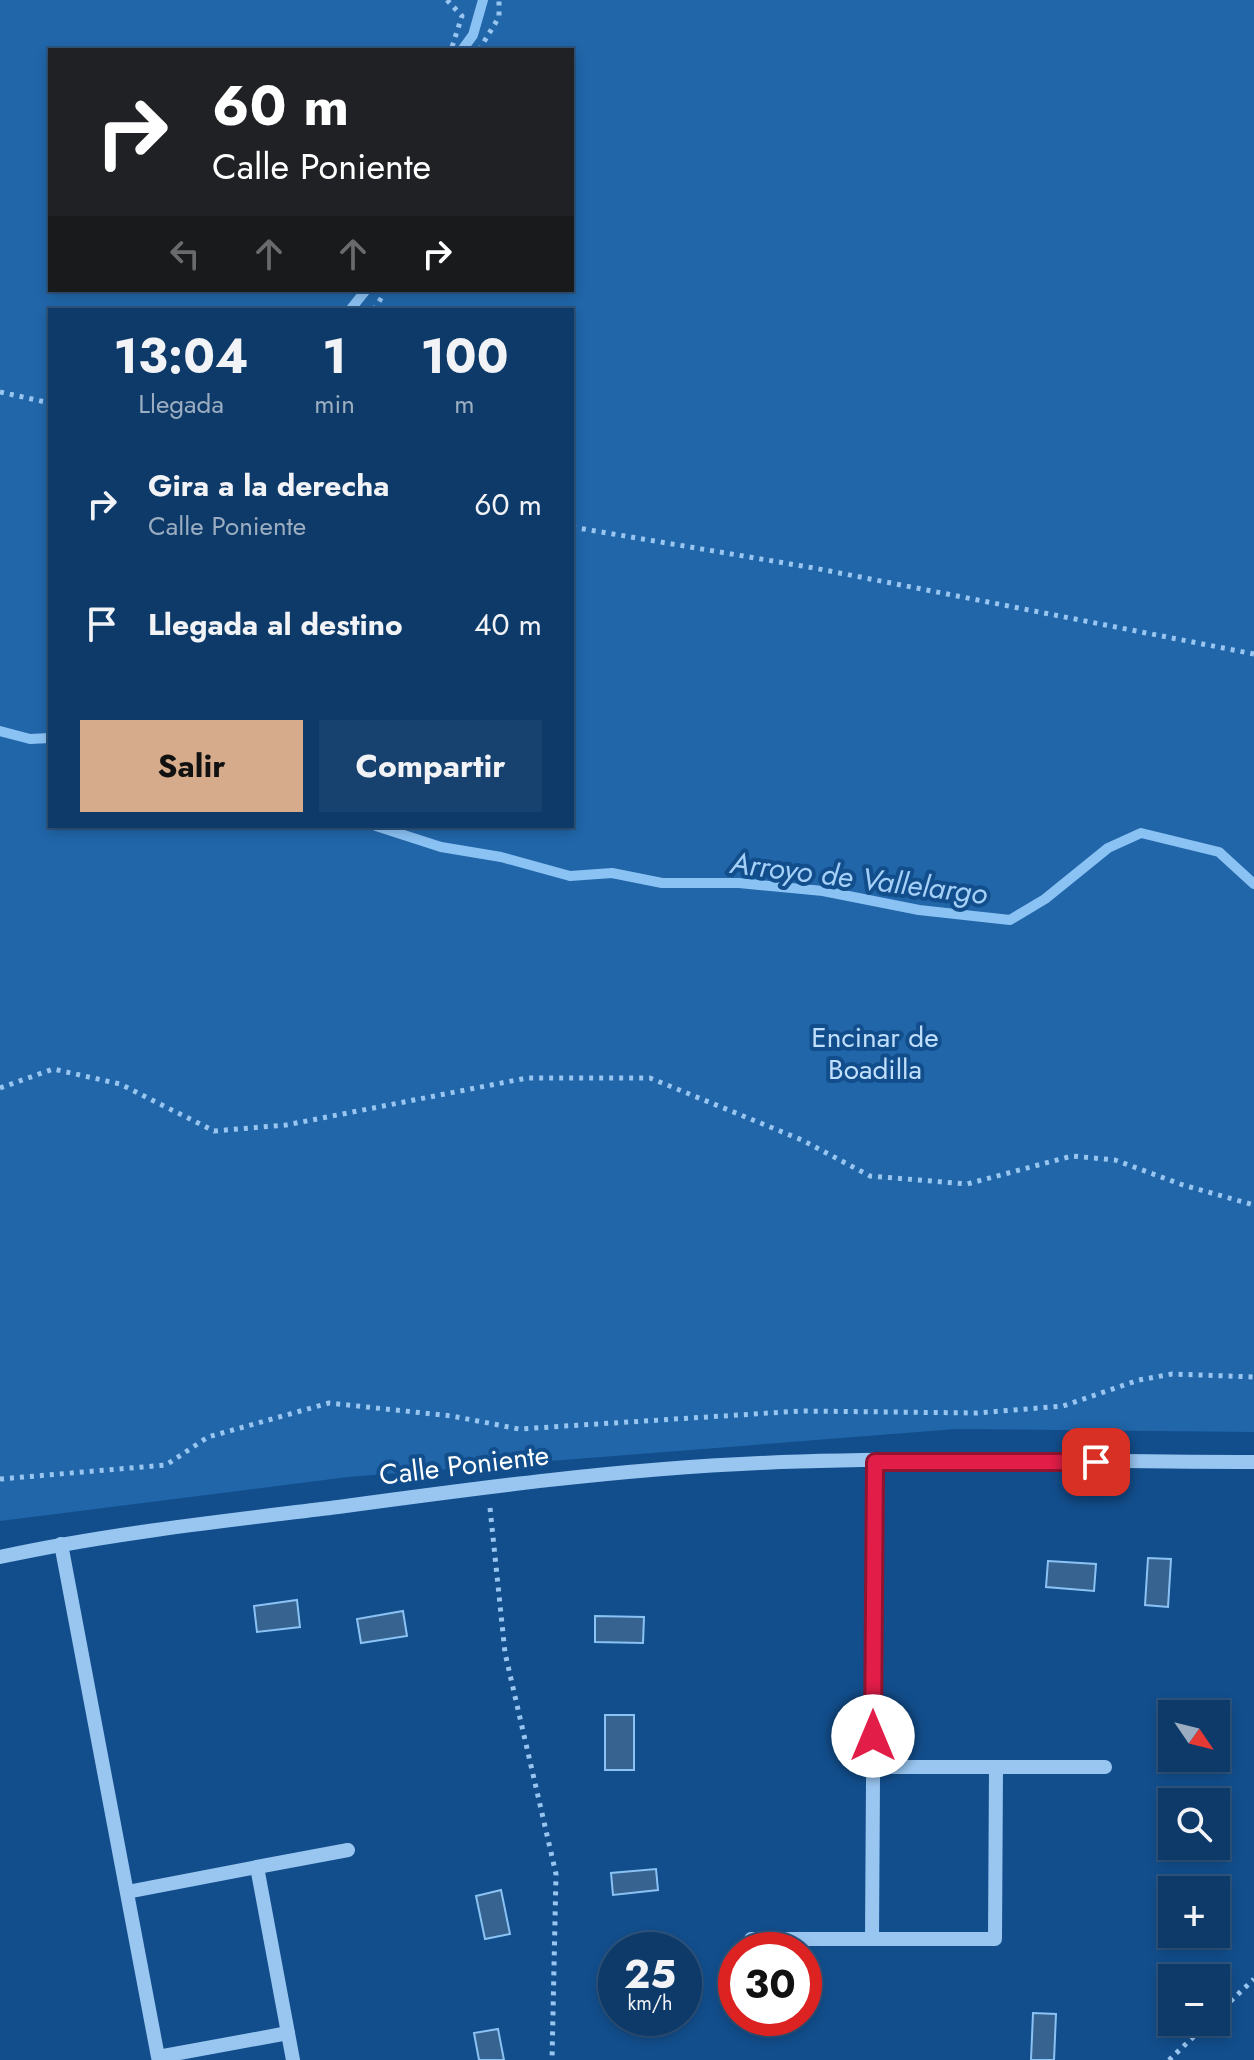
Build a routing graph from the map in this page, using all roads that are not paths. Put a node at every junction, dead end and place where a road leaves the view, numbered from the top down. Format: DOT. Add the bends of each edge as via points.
graph roads {
  1 [pos="875,1462"];
  2 [pos="1254,1462"];
  3 [pos="61,1544"];
  4 [pos="0,1557"];
  5 [pos="873,1767"];
  6 [pos="996,1767"];
  7 [pos="1105,1767"];
  8 [pos="348,1850"];
  9 [pos="257,1867"];
  10 [pos="127,1892"];
  11 [pos="822,1939"];
  12 [pos="872,1939"];
  13 [pos="288,2033"];
  14 [pos="150,2059"];
  15 [pos="293,2060"];
  1 -- 2 [label="street, Calle Poniente"];
  1 -- 3 [label="street, Calle Poniente" via="761,1463 487,1487"];
  1 -- 5 [label="street"];
  3 -- 4 [label="street, Calle Poniente"];
  3 -- 10 [label="street"];
  5 -- 6 [label="street"];
  5 -- 12 [label="street"];
  6 -- 7 [label="street"];
  6 -- 12 [label="street" via="995,1939"];
  8 -- 9 [label="street"];
  9 -- 10 [label="street"];
  9 -- 13 [label="street"];
  10 -- 14 [label="street"];
  11 -- 12 [label="street"];
  13 -- 14 [label="street"];
  13 -- 15 [label="street"];
}
